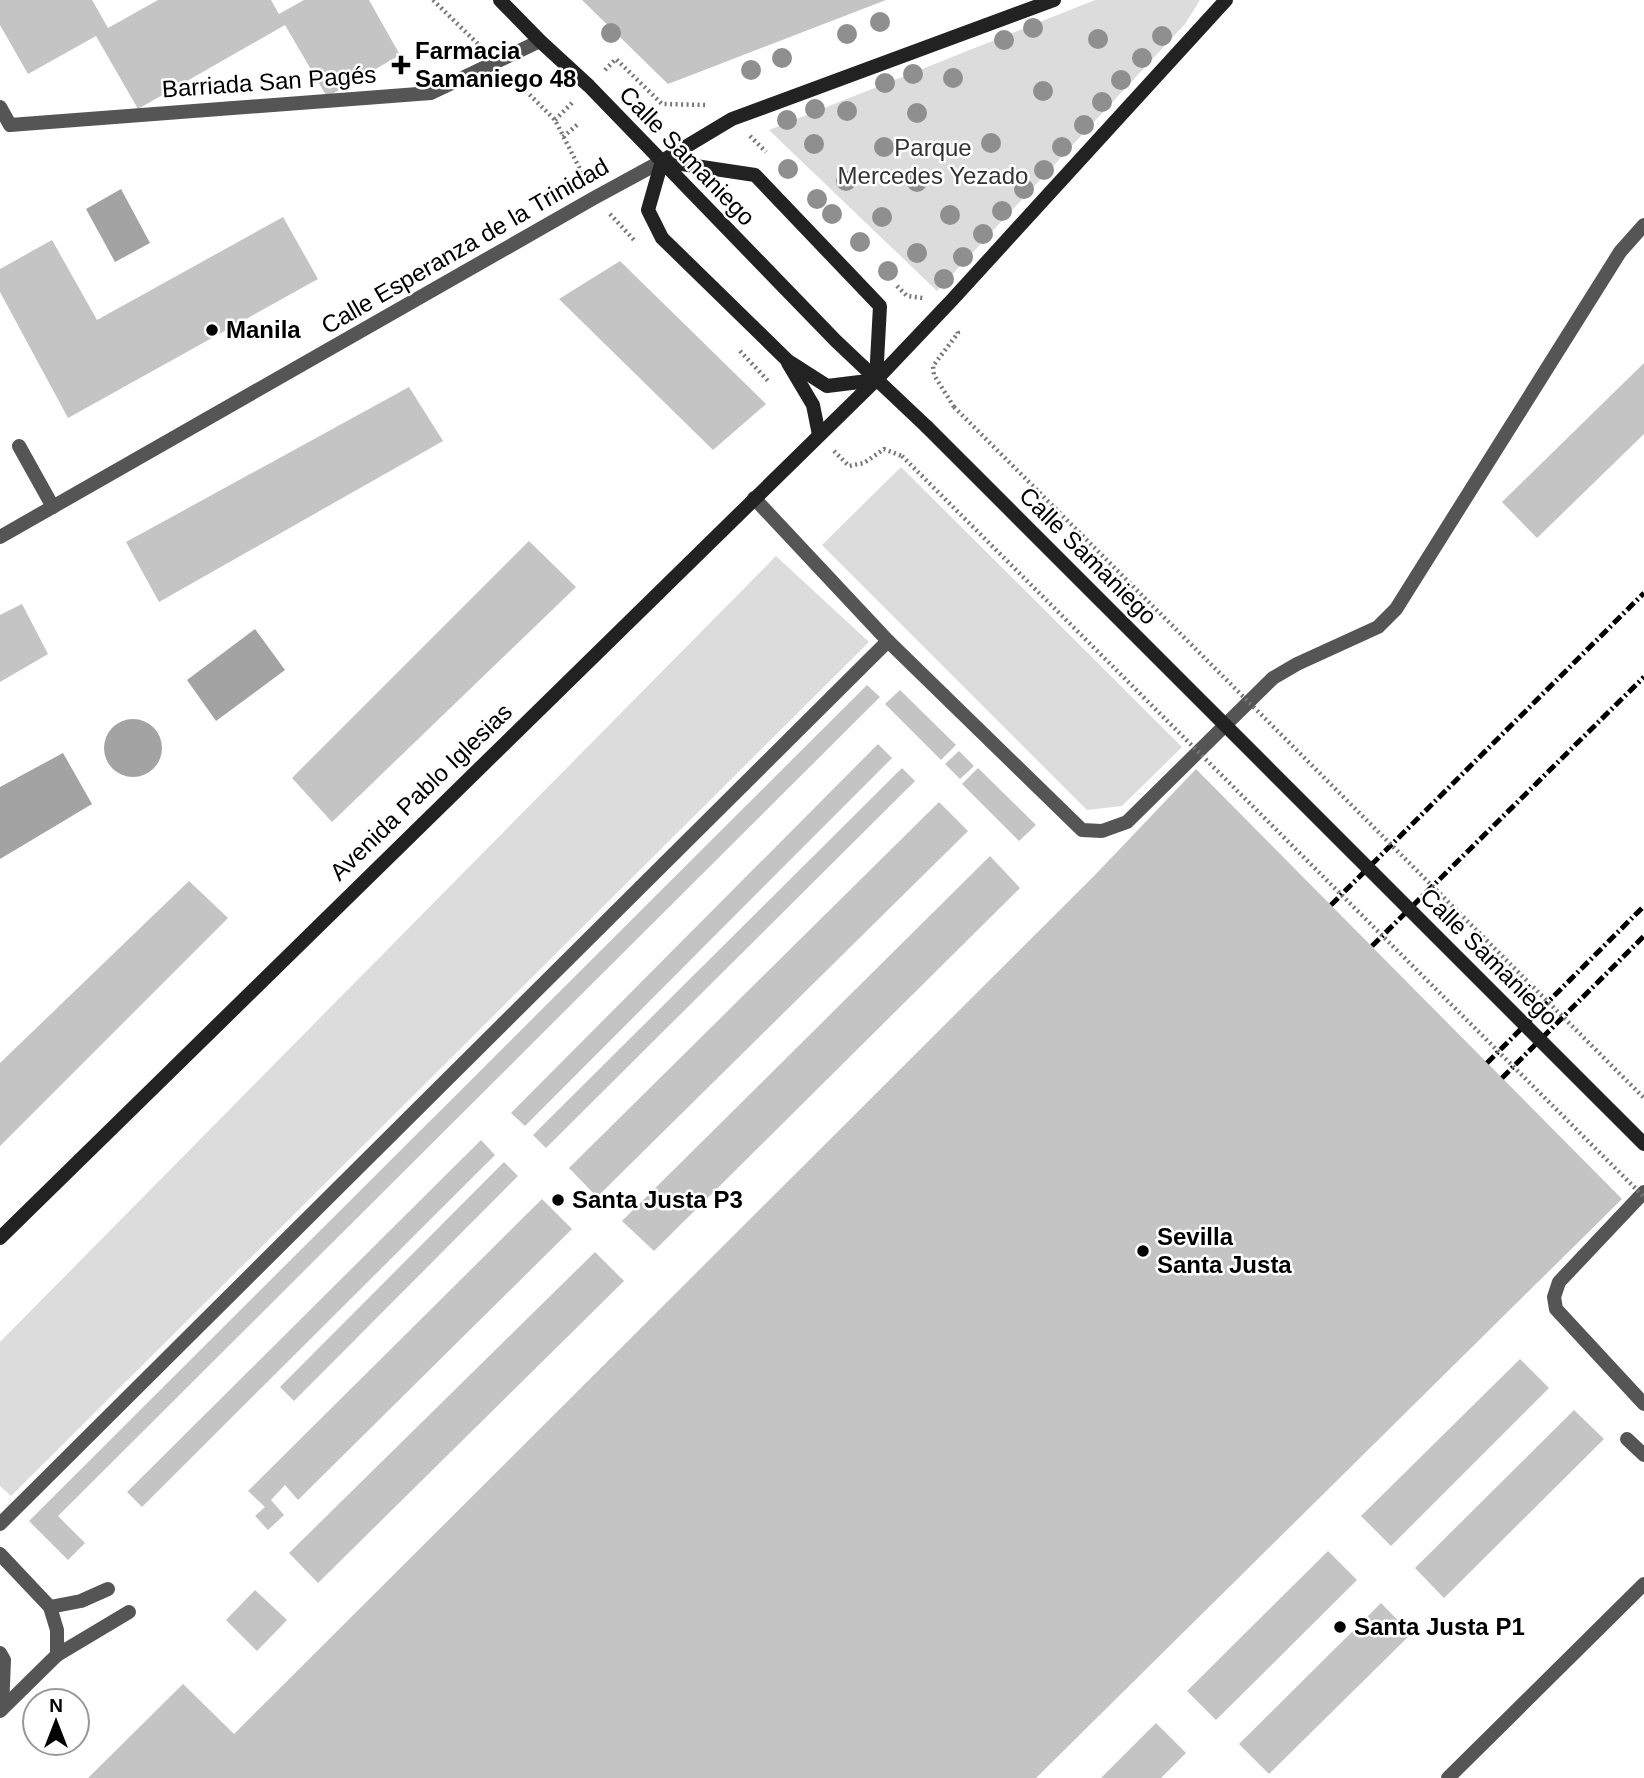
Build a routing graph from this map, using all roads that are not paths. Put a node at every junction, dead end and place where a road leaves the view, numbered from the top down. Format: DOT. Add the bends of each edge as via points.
graph roads {
  1 [pos="500,0"];
  2 [pos="1054,0"];
  3 [pos="1225,0"];
  4 [pos="540,41"];
  5 [pos="0,107"];
  6 [pos="662,161"];
  7 [pos="1644,225"];
  8 [pos="785,359"];
  9 [pos="876,380"];
  10 [pos="819,435"];
  11 [pos="19,446"];
  12 [pos="754,498"];
  13 [pos="53,507"];
  14 [pos="0,537"];
  15 [pos="888,641"];
  16 [pos="1644,1144"];
  17 [pos="1644,1194"];
  18 [pos="0,1238"];
  19 [pos="1644,1404"];
  20 [pos="1627,1439"];
  21 [pos="1644,1455"];
  22 [pos="0,1524"];
  23 [pos="0,1554"];
  24 [pos="1644,1584"];
  25 [pos="108,1588"];
  26 [pos="50,1607"];
  27 [pos="129,1612"];
  28 [pos="0,1653"];
  29 [pos="57,1655"];
  30 [pos="1,1710"];
  31 [pos="1448,1778"];
  1 -- 4 [label="main road, Calle Samaniego"];
  2 -- 6 [label="main road" via="732,119"];
  3 -- 9 [label="main road, Avenida Pablo Iglesias"];
  4 -- 5 [label="street, Barriada San Pagés" via="431,93 10,125"];
  4 -- 6 [label="main road, Calle Samaniego"];
  6 -- 8 [label="main road" via="648,210 662,238"];
  6 -- 9 [label="main road, Calle Samaniego"];
  6 -- 9 [label="main road" via="755,175 880,306"];
  6 -- 13 [label="street, Calle Esperanza de la Trinidad"];
  7 -- 15 [label="street" via="1620,253 1396,609 1378,626 1273,678 1127,822 1102,831 1082,830"];
  8 -- 9 [label="main road" via="827,386"];
  8 -- 10 [label="main road" via="813,405"];
  9 -- 10 [label="main road, Avenida Pablo Iglesias"];
  9 -- 16 [label="main road, Calle Samaniego, bridge"];
  10 -- 12 [label="main road, Avenida Pablo Iglesias"];
  11 -- 13 [label="street"];
  12 -- 15 [label="street"];
  12 -- 18 [label="main road, Avenida Pablo Iglesias"];
  13 -- 14 [label="street, Calle Esperanza de la Trinidad"];
  15 -- 22 [label="street"];
  17 -- 19 [label="street" via="1559,1282 1554,1297 1556,1309"];
  20 -- 21 [label="street"];
  23 -- 26 [label="street"];
  24 -- 31 [label="street"];
  25 -- 26 [label="street" via="81,1601"];
  26 -- 29 [label="street" via="57,1630"];
  27 -- 29 [label="street"];
  28 -- 30 [label="street" via="4,1660"];
  29 -- 30 [label="street"];
}
